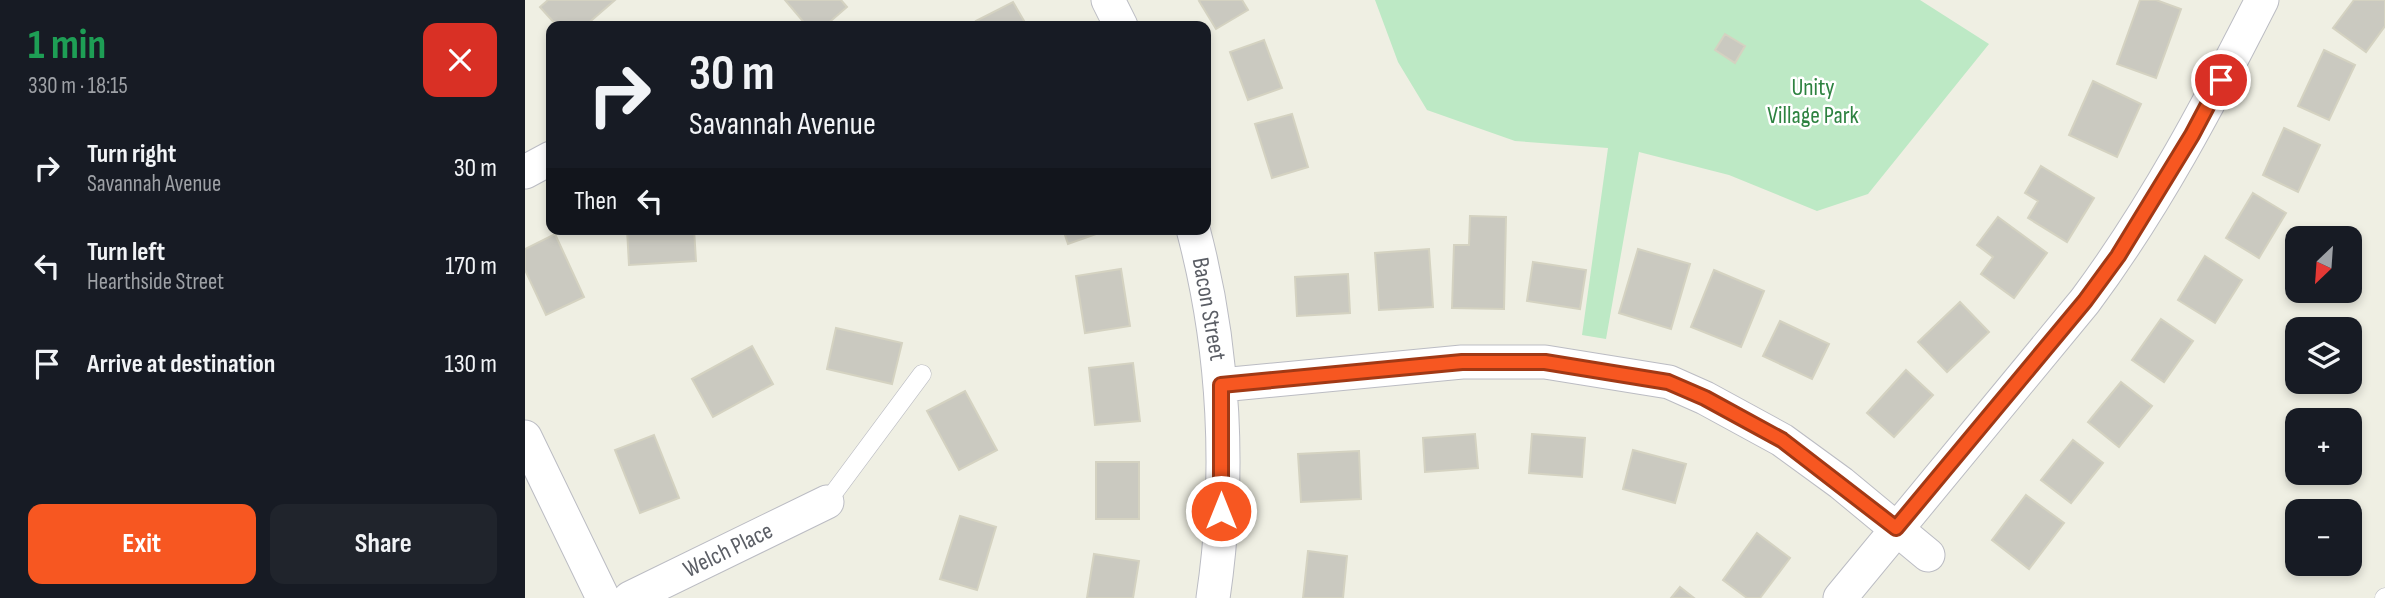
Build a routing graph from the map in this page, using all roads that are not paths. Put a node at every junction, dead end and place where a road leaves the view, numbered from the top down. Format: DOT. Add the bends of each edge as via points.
graph roads {
  1 [pos="1108,0"];
  2 [pos="2262,0"];
  3 [pos="1118,21"];
  4 [pos="546,161"];
  5 [pos="525,172"];
  6 [pos="1194,235"];
  7 [pos="922,374"];
  8 [pos="1221,385"];
  9 [pos="525,438"];
  10 [pos="827,502"];
  11 [pos="1896,528"];
  12 [pos="1928,555"];
  13 [pos="603,598"];
  14 [pos="630,598"];
  15 [pos="1213,598"];
  16 [pos="1840,598"];
  1 -- 3 [label="street"];
  2 -- 11 [label="street" via="2192,135 2118,256"];
  4 -- 5 [label="street"];
  6 -- 8 [label="street, Bacon Street"];
  7 -- 10 [label="lane"];
  8 -- 11 [label="street" via="1462,362 1545,362 1668,382 1782,440"];
  8 -- 15 [label="street, Bacon Street" via="1221,511"];
  9 -- 13 [label="street"];
  10 -- 14 [label="street, Welch Place"];
  11 -- 12 [label="street"];
  11 -- 16 [label="street"];
}
